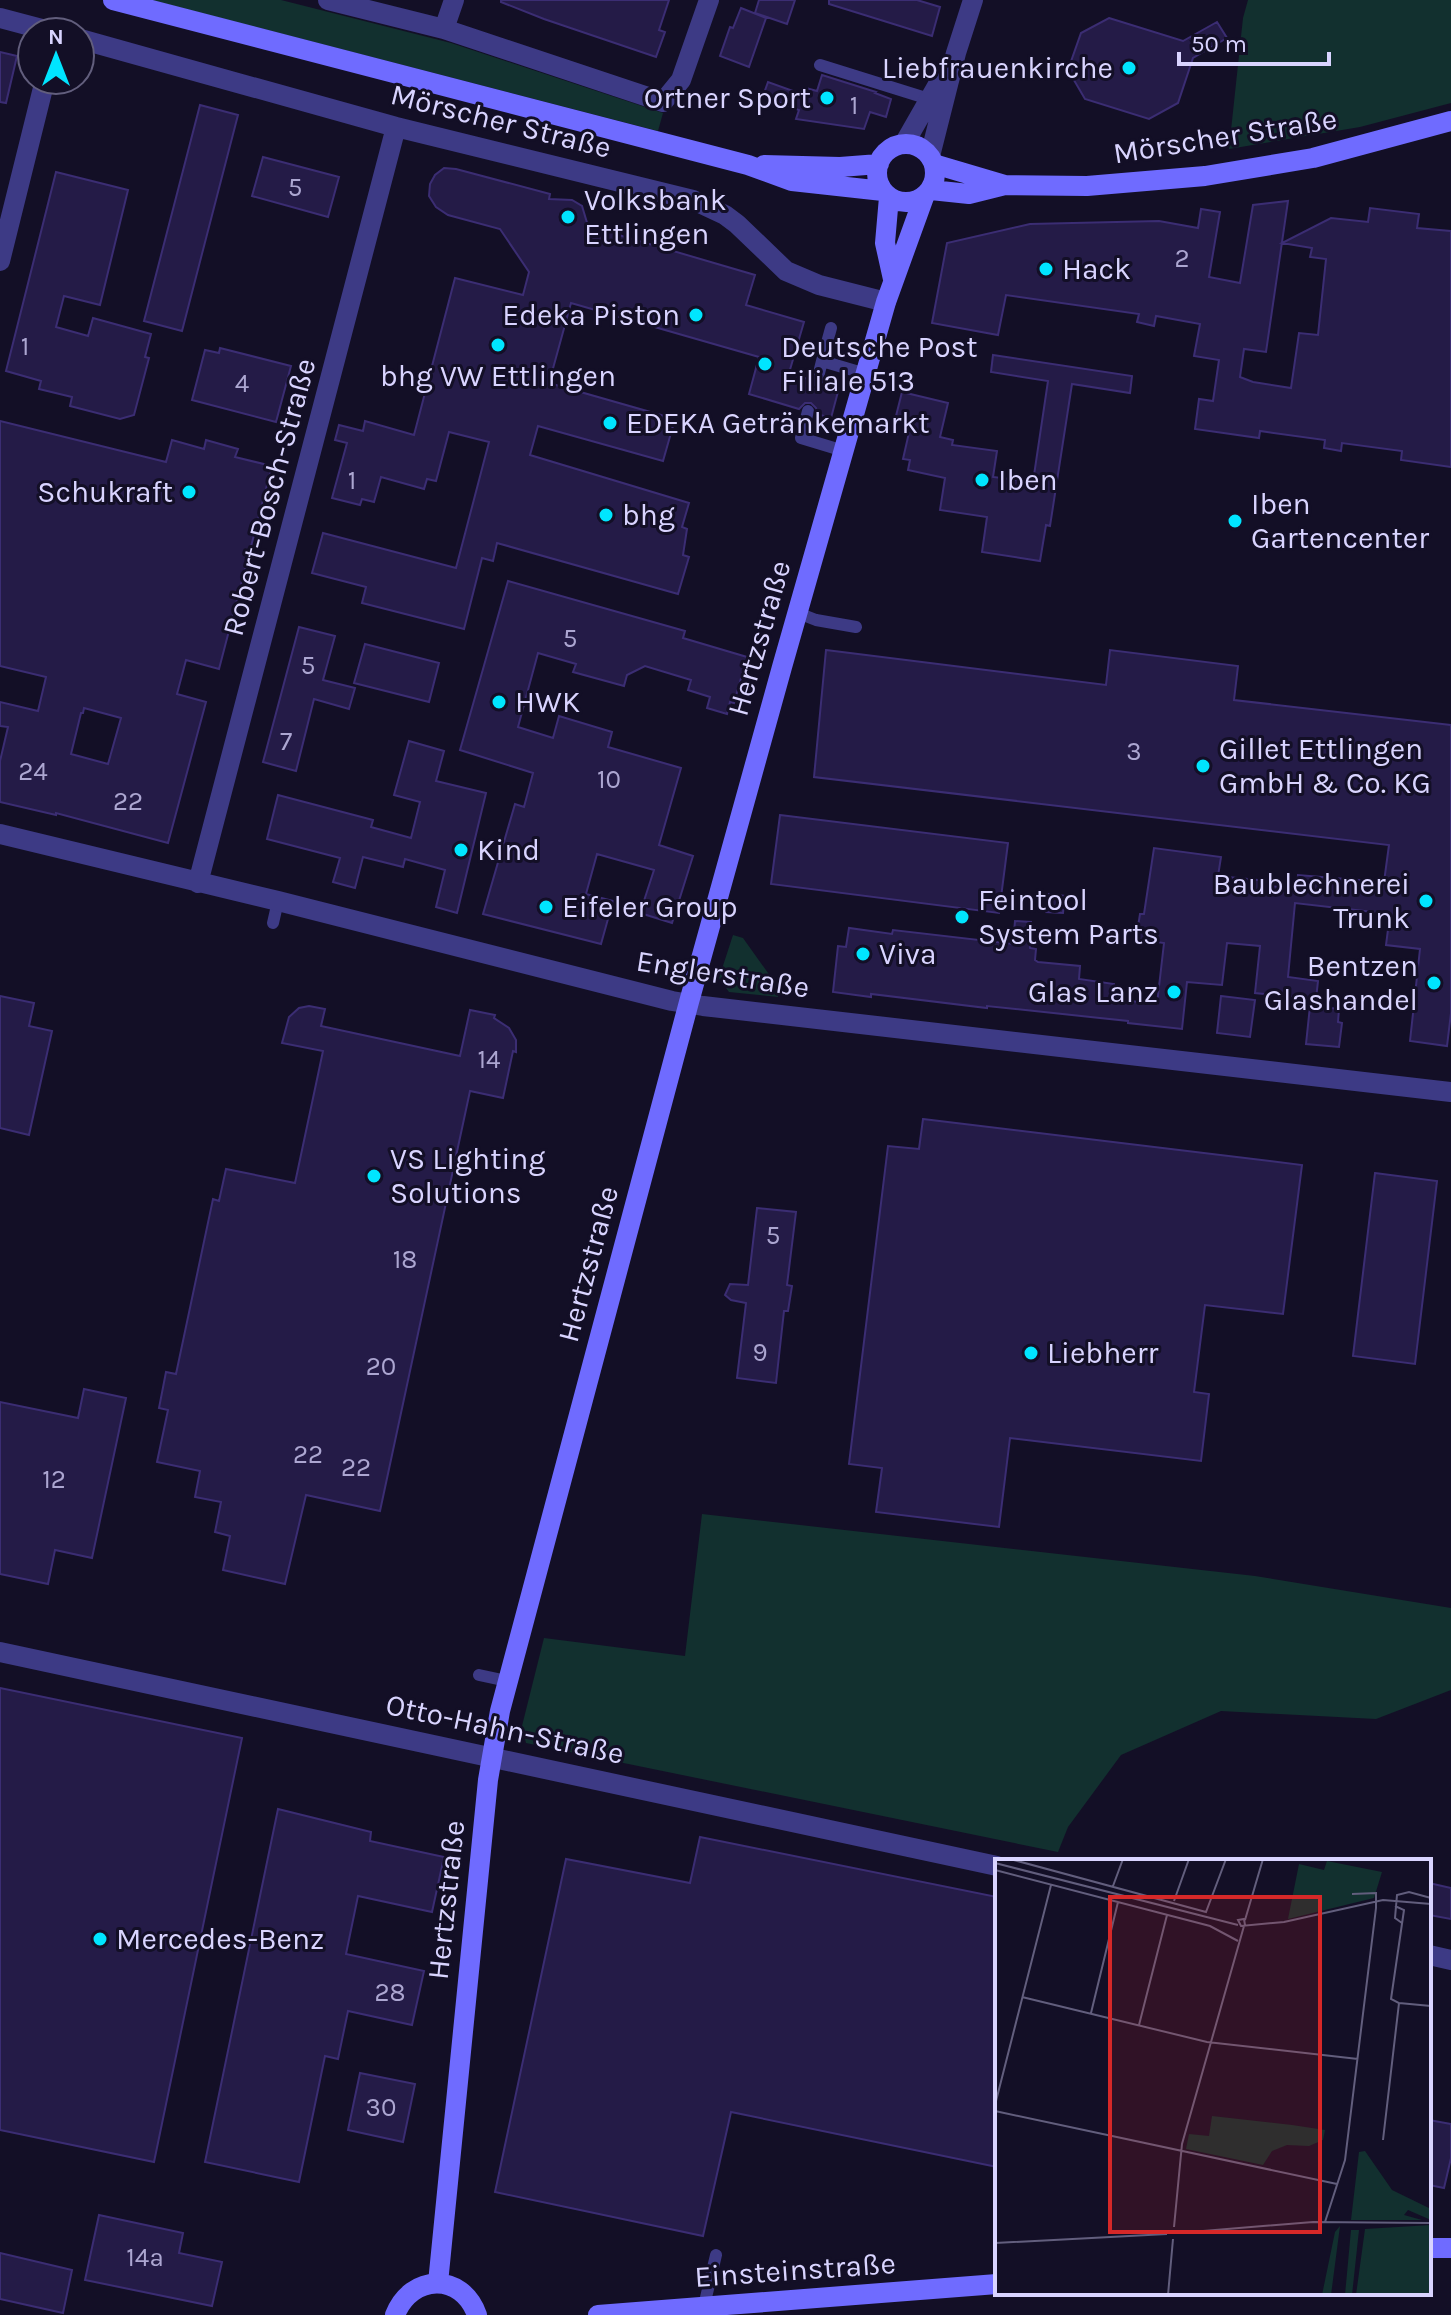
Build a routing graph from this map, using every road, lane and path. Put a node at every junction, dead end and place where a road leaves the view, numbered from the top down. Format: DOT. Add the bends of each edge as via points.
graph roads {
  1 [pos="113,0"];
  2 [pos="328,0"];
  3 [pos="454,0"];
  4 [pos="709,0"];
  5 [pos="973,0"];
  6 [pos="444,29"];
  7 [pos="96,43"];
  8 [pos="956,53"];
  9 [pos="820,65"];
  10 [pos="41,96"];
  11 [pos="929,99"];
  12 [pos="1451,121"];
  13 [pos="396,127"];
  14 [pos="904,144"];
  15 [pos="932,160"];
  16 [pos="879,164"];
  17 [pos="748,165"];
  18 [pos="1005,185"];
  19 [pos="886,194"];
  20 [pos="927,194"];
  21 [pos="0,261"];
  22 [pos="893,279"];
  23 [pos="886,302"];
  24 [pos="831,328"];
  25 [pos="822,361"];
  26 [pos="866,374"];
  27 [pos="817,381"];
  28 [pos="808,411"];
  29 [pos="844,451"];
  30 [pos="798,613"];
  31 [pos="856,627"];
  32 [pos="0,834"];
  33 [pos="198,883"];
  34 [pos="278,901"];
  35 [pos="273,923"];
  36 [pos="689,1002"];
  37 [pos="1451,1092"];
  38 [pos="0,1652"];
  39 [pos="479,1675"];
  40 [pos="507,1681"];
  41 [pos="492,1757"];
  42 [pos="995,1866"];
  43 [pos="1431,1955"];
  44 [pos="1451,1960"];
  45 [pos="716,2255"];
  46 [pos="438,2283"];
  47 [pos="995,2284"];
  48 [pos="704,2306"];
  49 [pos="395,2315"];
  50 [pos="477,2315"];
  51 [pos="598,2315"];
  1 -- 17 [label="street, Mörscher Straße"];
  2 -- 6 [label="street, Mörscher Straße"];
  3 -- 6 [label="street"];
  4 -- 6 [label="street, Mörscher Straße" via="681,80 663,102"];
  5 -- 8 [label="street"];
  7 -- 13 [label="street, Mörscher Straße"];
  8 -- 11 [label="street"];
  8 -- 15 [label="street"];
  9 -- 11 [label="lane"];
  10 -- 21 [label="street"];
  11 -- 14 [label="street"];
  12 -- 18 [label="street, Mörscher Straße" via="1313,158 1205,176 1087,186"];
  13 -- 23 [label="street, Mörscher Straße" via="693,200 737,224 786,271"];
  13 -- 33 [label="street, Robert-Bosch-Straße"];
  14 -- 15 [label="street" via="923,149"];
  14 -- 16 [label="street" via="889,150"];
  15 -- 18 [label="street, Mörscher Straße"];
  15 -- 20 [label="street" via="936,173"];
  16 -- 17 [label="street, Mörscher Straße"];
  16 -- 19 [label="street"];
  17 -- 19 [label="street, Mörscher Straße" via="792,181"];
  18 -- 20 [label="street, Mörscher Straße" via="969,194"];
  19 -- 20 [label="street" via="906,203"];
  19 -- 22 [label="street, Hertzstraße" via="885,243"];
  20 -- 22 [label="street, Hertzstraße"];
  22 -- 23 [label="street, Hertzstraße"];
  23 -- 26 [label="street, Hertzstraße"];
  24 -- 25 [label="lane"];
  25 -- 26 [label="lane"];
  25 -- 27 [label="lane"];
  26 -- 29 [label="street, Hertzstraße"];
  28 -- 29 [label="lane" via="801,438"];
  29 -- 30 [label="street, Hertzstraße"];
  30 -- 31 [label="lane"];
  30 -- 36 [label="street, Hertzstraße"];
  32 -- 33 [label="street, Englerstraße"];
  33 -- 34 [label="street, Englerstraße"];
  34 -- 35 [label="lane"];
  34 -- 36 [label="street, Englerstraße"];
  36 -- 37 [label="street, Englerstraße"];
  36 -- 40 [label="street, Hertzstraße"];
  38 -- 41 [label="street, Otto-Hahn-Straße"];
  39 -- 40 [label="lane"];
  40 -- 41 [label="street, Hertzstraße"];
  41 -- 42 [label="street, Otto-Hahn-Straße"];
  41 -- 46 [label="street, Hertzstraße"];
  43 -- 44 [label="street"];
  45 -- 48 [label="lane"];
  46 -- 49 [label="street" via="411,2291"];
  46 -- 50 [label="street" via="462,2292"];
  47 -- 48 [label="street, Einsteinstraße"];
  48 -- 51 [label="street, Einsteinstraße"];
}
